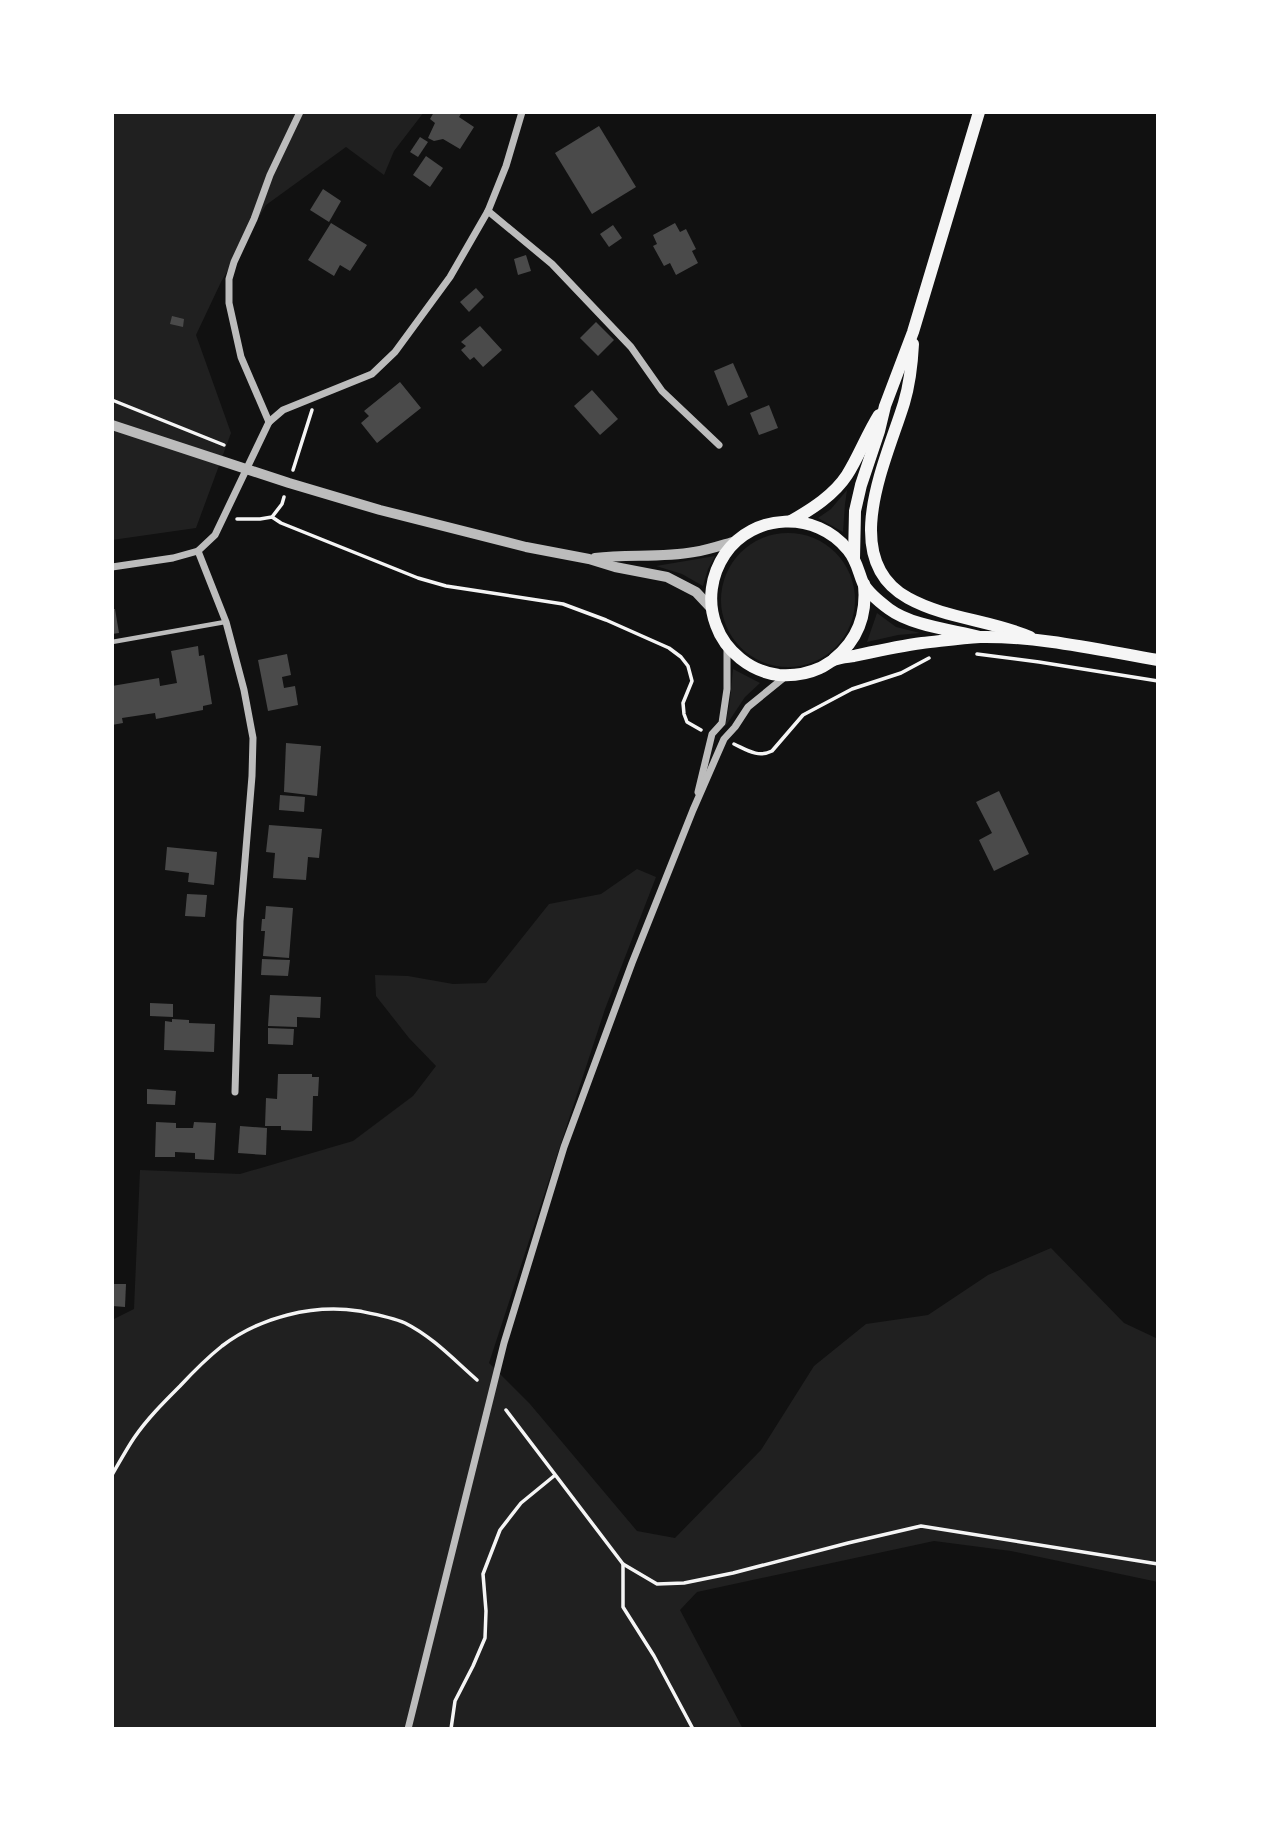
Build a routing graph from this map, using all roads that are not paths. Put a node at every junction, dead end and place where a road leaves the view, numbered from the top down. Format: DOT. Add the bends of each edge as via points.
graph roads {
  1 [pos="300,112"];
  2 [pos="522,112"];
  3 [pos="979,112"];
  4 [pos="488,211"];
  5 [pos="914,332"];
  6 [pos="885,406"];
  7 [pos="269,422"];
  8 [pos="112,425"];
  9 [pos="719,445"];
  10 [pos="246,469"];
  11 [pos="791,521"];
  12 [pos="736,541"];
  13 [pos="198,551"];
  14 [pos="854,558"];
  15 [pos="589,559"];
  16 [pos="112,567"];
  17 [pos="864,584"];
  18 [pos="711,608"];
  19 [pos="226,621"];
  20 [pos="980,637"];
  21 [pos="1040,641"];
  22 [pos="112,642"];
  23 [pos="727,645"];
  24 [pos="834,660"];
  25 [pos="1158,660"];
  26 [pos="787,675"];
  27 [pos="693,810"];
  28 [pos="236,1092"];
  29 [pos="408,1729"];
  1 -- 7 [label="street" via="229,279 229,303 241,357"];
  2 -- 4 [label="street"];
  3 -- 5 [label="main road"];
  4 -- 7 [label="street" via="450,277 395,352 372,374 283,410"];
  4 -- 9 [label="street" via="552,264 631,347 663,391"];
  5 -- 6 [label="main road"];
  5 -- 21 [label="main road" via="911,377 873,501 876,562 895,590 908,598 933,610 1012,629"];
  6 -- 11 [label="main road" via="846,476 811,510"];
  6 -- 14 [label="main road" via="855,511"];
  7 -- 10 [label="street"];
  8 -- 10 [label="street"];
  10 -- 13 [label="street" via="215,535"];
  10 -- 15 [label="street" via="380,510"];
  11 -- 12 [label="main road" via="764,525"];
  11 -- 14 [label="main road" via="825,530"];
  12 -- 15 [label="street" via="694,552"];
  12 -- 18 [label="main road" via="716,572"];
  13 -- 16 [label="street"];
  13 -- 19 [label="street"];
  14 -- 17 [label="main road"];
  15 -- 18 [label="street" via="667,577 696,592"];
  17 -- 20 [label="main road" via="891,611"];
  17 -- 24 [label="main road" via="860,626"];
  18 -- 23 [label="main road"];
  19 -- 22 [label="lane"];
  19 -- 28 [label="street" via="253,738 240,921"];
  20 -- 21 [label="main road"];
  20 -- 24 [label="main road" via="880,649"];
  21 -- 25 [label="main road"];
  23 -- 26 [label="main road" via="753,667"];
  23 -- 27 [label="street" via="722,723 712,734"];
  24 -- 26 [label="main road" via="819,669"];
  26 -- 27 [label="street" via="748,708 724,739"];
  27 -- 29 [label="street" via="560,1160 504,1343"];
}
